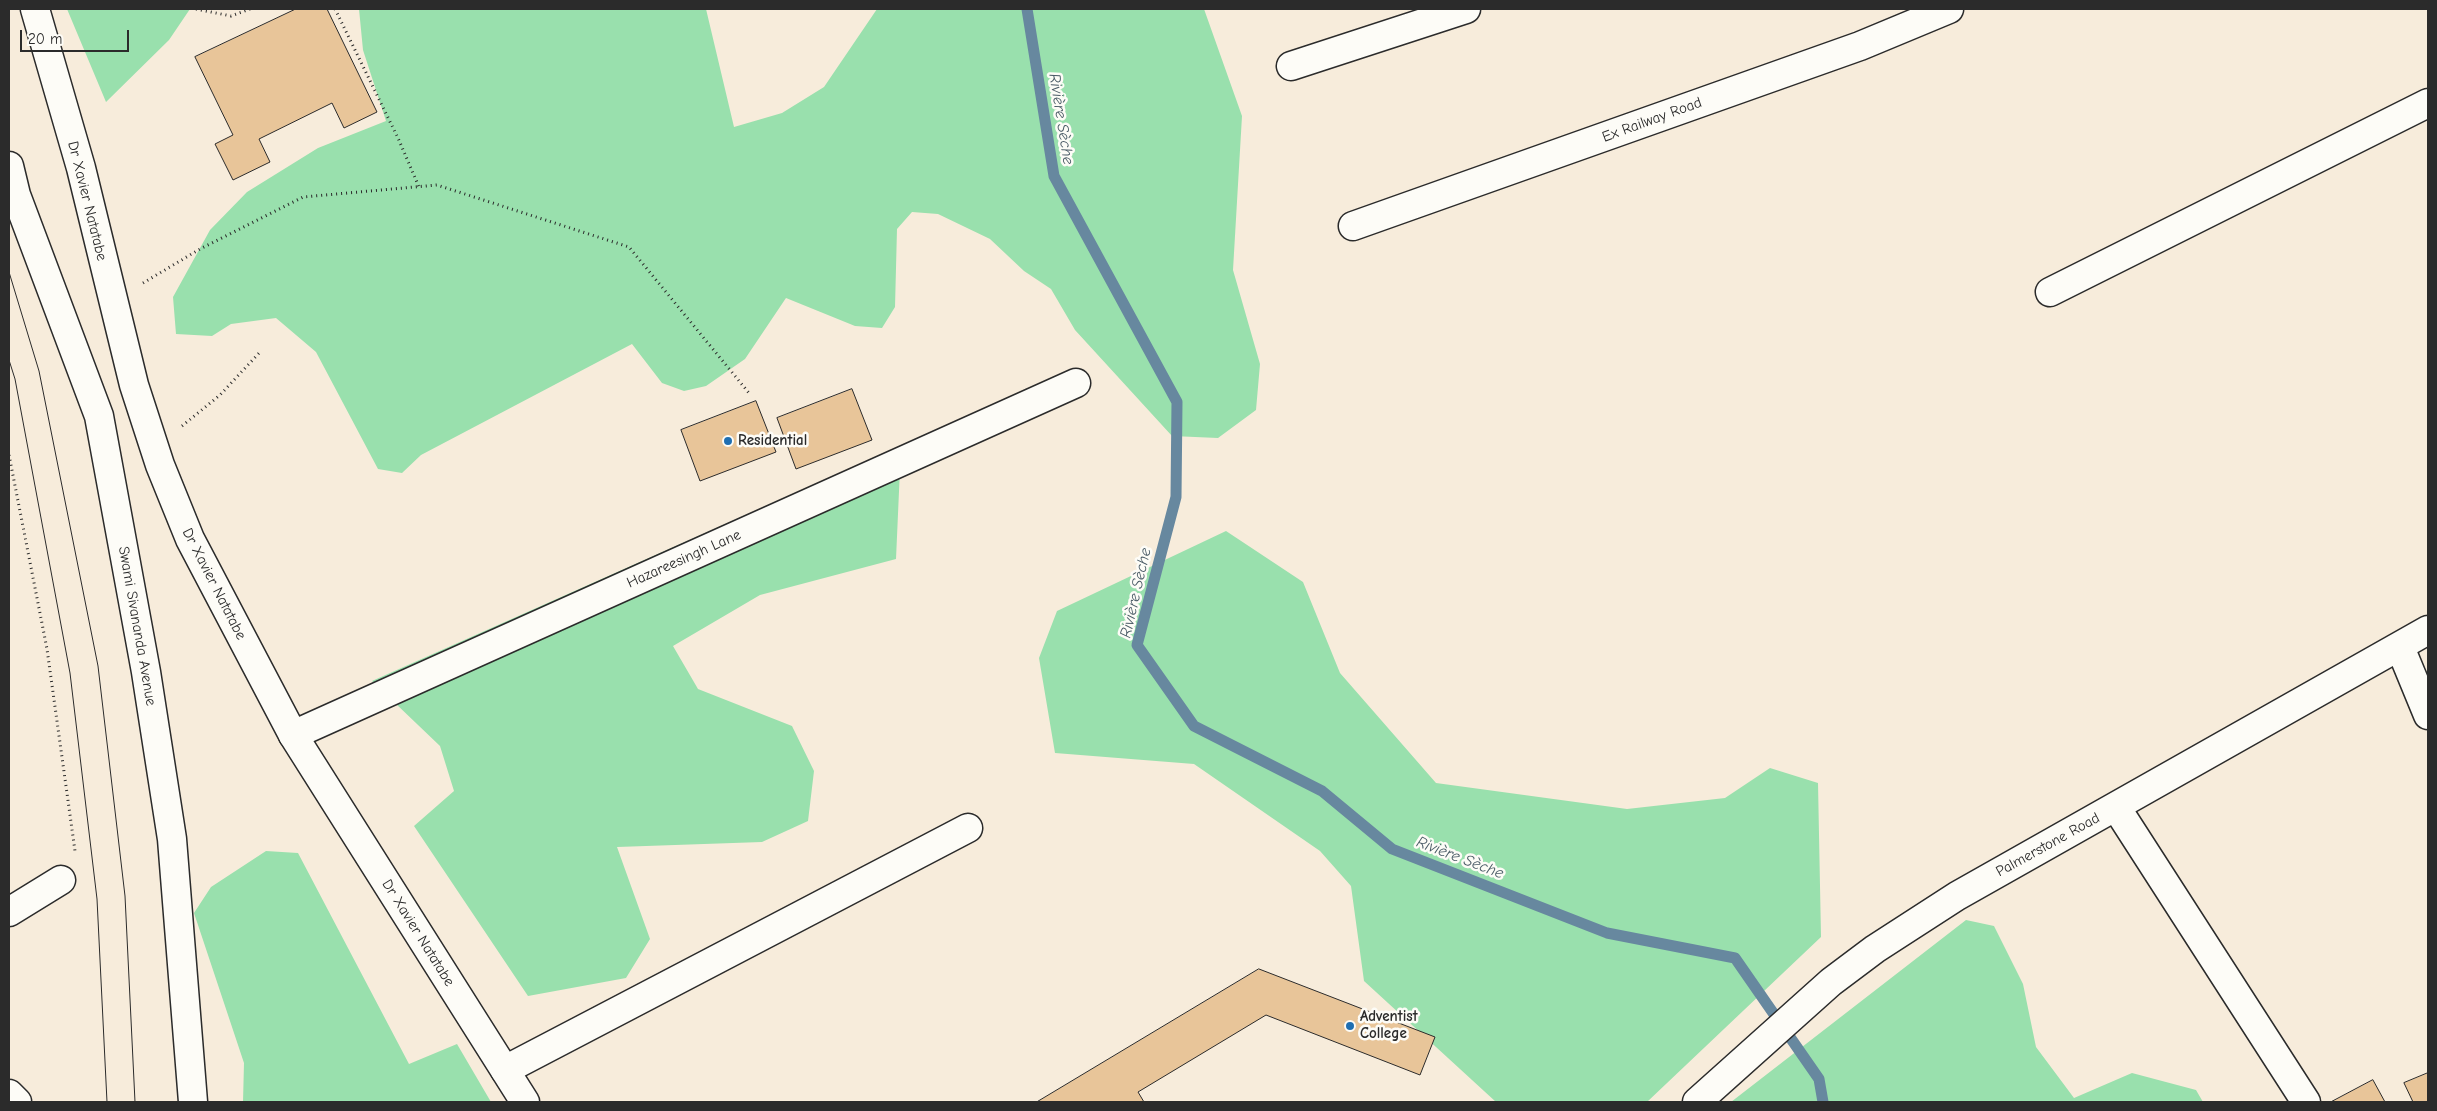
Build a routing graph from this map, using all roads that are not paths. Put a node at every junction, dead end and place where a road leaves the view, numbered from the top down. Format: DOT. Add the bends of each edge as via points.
graph roads {
  1 [pos="35,9"];
  2 [pos="1466,9"];
  3 [pos="1942,10"];
  4 [pos="1291,66"];
  5 [pos="2428,103"];
  6 [pos="9,166"];
  7 [pos="1353,226"];
  8 [pos="2050,292"];
  9 [pos="1076,383"];
  10 [pos="2428,630"];
  11 [pos="2400,646"];
  12 [pos="2428,715"];
  13 [pos="293,735"];
  14 [pos="2116,807"];
  15 [pos="968,828"];
  16 [pos="60,880"];
  17 [pos="9,912"];
  18 [pos="505,1070"];
  19 [pos="9,1094"];
  20 [pos="17,1102"];
  21 [pos="193,1102"];
  22 [pos="525,1102"];
  23 [pos="1697,1102"];
  24 [pos="2306,1102"];
  1 -- 13 [label="street, Dr Xavier Natatabe" via="81,168 134,385 155,449 190,539"];
  2 -- 4 [label="street"];
  3 -- 7 [label="street, Ex Railway Road" via="1860,46"];
  5 -- 8 [label="street"];
  6 -- 21 [label="street, Swami Sivananda Avenue" via="16,195 99,416 146,672 172,839"];
  9 -- 13 [label="street, Hazareesingh Lane"];
  10 -- 11 [label="street, Palmerstone Road"];
  11 -- 12 [label="street"];
  11 -- 14 [label="street, Palmerstone Road"];
  13 -- 18 [label="street, Dr Xavier Natatabe"];
  14 -- 23 [label="street, Palmerstone Road" via="1957,896 1875,949 1831,982"];
  14 -- 24 [label="street"];
  15 -- 18 [label="street"];
  16 -- 17 [label="street"];
  18 -- 22 [label="street, Dr Xavier Natatabe"];
  19 -- 20 [label="street"];
}
